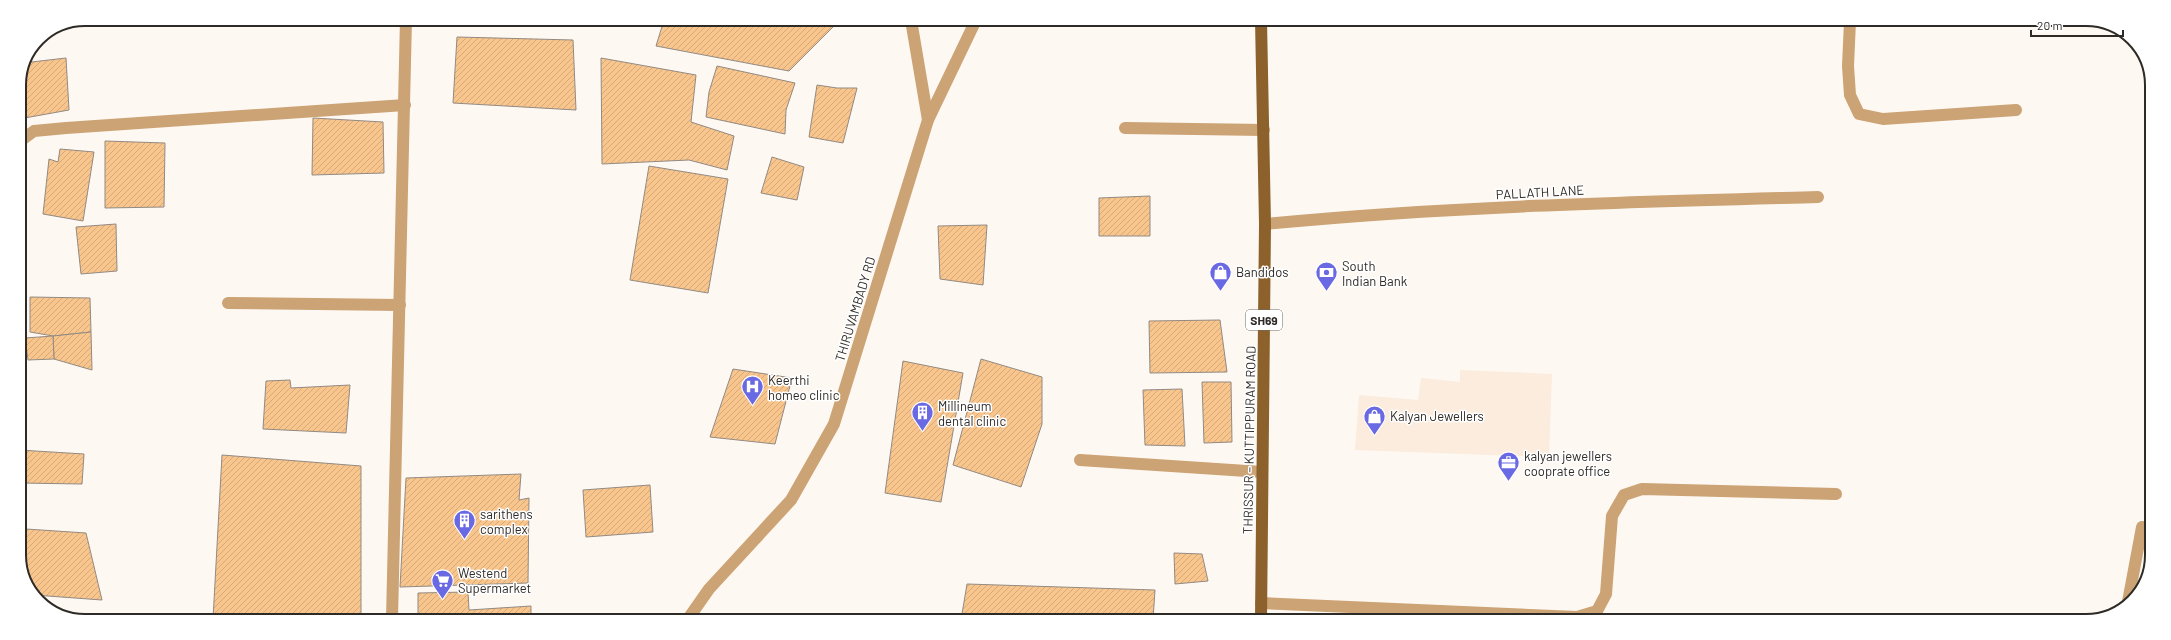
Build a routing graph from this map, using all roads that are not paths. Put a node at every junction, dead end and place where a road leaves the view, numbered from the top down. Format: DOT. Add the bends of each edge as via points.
graph roads {
  1 [pos="406,26"];
  2 [pos="912,26"];
  3 [pos="973,26"];
  4 [pos="1261,26"];
  5 [pos="1850,26"];
  6 [pos="405,105"];
  7 [pos="2016,110"];
  8 [pos="928,120"];
  9 [pos="1125,128"];
  10 [pos="1264,130"];
  11 [pos="26,137"];
  12 [pos="1818,197"];
  13 [pos="1265,224"];
  14 [pos="228,303"];
  15 [pos="400,305"];
  16 [pos="1080,460"];
  17 [pos="1262,472"];
  18 [pos="1836,494"];
  19 [pos="2142,527"];
  20 [pos="2129,596"];
  21 [pos="1261,603"];
  22 [pos="392,614"];
  23 [pos="692,614"];
  24 [pos="1261,614"];
  25 [pos="1509,614"];
  26 [pos="1599,614"];
  1 -- 6 [label="street"];
  2 -- 8 [label="street"];
  3 -- 8 [label="street, THIRUVAMBADY RD"];
  4 -- 10 [label="main road, THRISSUR – KUTTIPPURAM ROAD / SH69"];
  5 -- 7 [label="street" via="1850,95 1859,114 1883,119"];
  6 -- 11 [label="street" via="34,131"];
  6 -- 15 [label="street"];
  8 -- 23 [label="street, THIRUVAMBADY RD" via="834,424 791,500 709,589"];
  9 -- 10 [label="street"];
  10 -- 13 [label="main road, THRISSUR – KUTTIPPURAM ROAD / SH69"];
  12 -- 13 [label="street, PALLATH LANE" via="1597,203 1356,215"];
  13 -- 17 [label="main road, THRISSUR – KUTTIPPURAM ROAD / SH69"];
  14 -- 15 [label="street"];
  15 -- 22 [label="street"];
  16 -- 17 [label="street"];
  17 -- 21 [label="main road, THRISSUR – KUTTIPPURAM ROAD / SH69"];
  18 -- 26 [label="street" via="1642,489 1624,495 1612,516 1606,594"];
  19 -- 20 [label="street"];
  21 -- 24 [label="main road, THRISSUR – KUTTIPPURAM ROAD / SH69"];
  21 -- 25 [label="street"];
}
